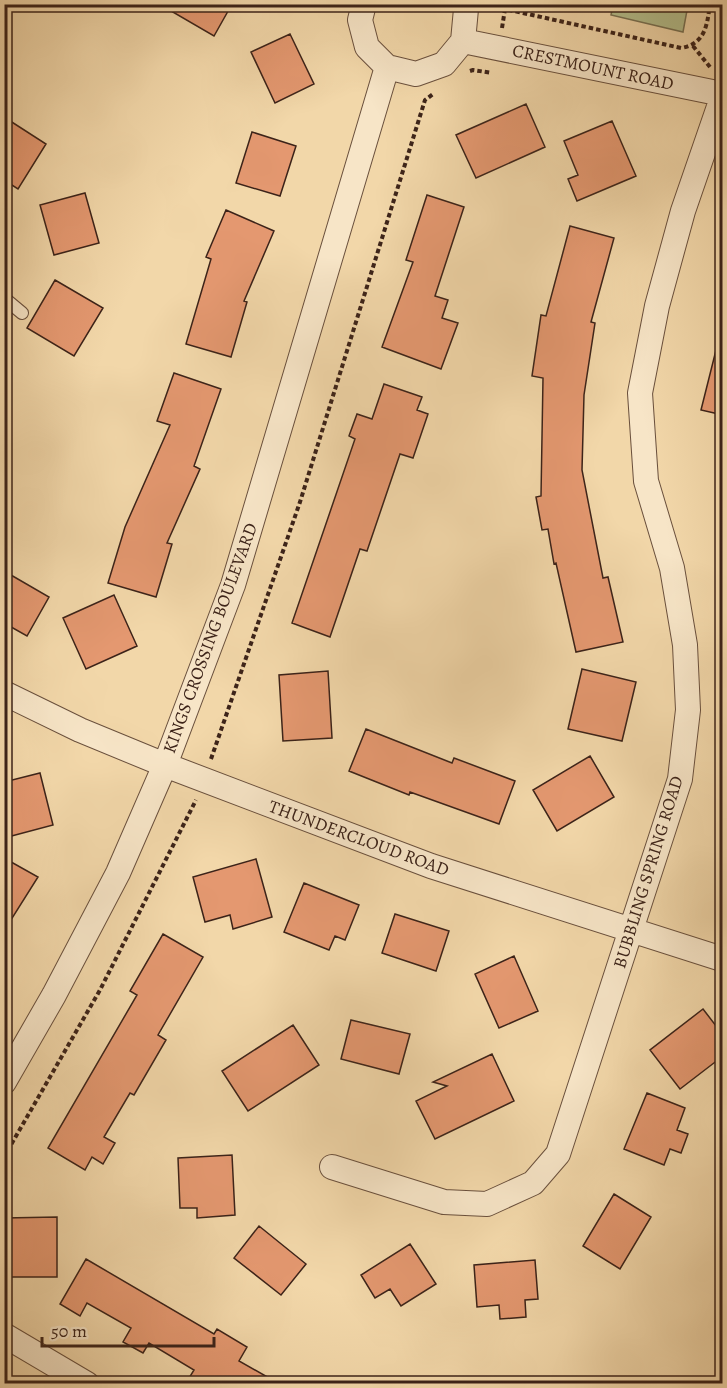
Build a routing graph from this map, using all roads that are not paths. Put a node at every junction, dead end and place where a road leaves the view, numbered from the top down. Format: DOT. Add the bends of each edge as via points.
graph roads {
  1 [pos="364,4"];
  2 [pos="464,4"];
  3 [pos="463,41"];
  4 [pos="387,67"];
  5 [pos="723,96"];
  6 [pos="4,298"];
  7 [pos="22,313"];
  8 [pos="4,693"];
  9 [pos="165,765"];
  10 [pos="631,930"];
  11 [pos="723,958"];
  12 [pos="4,1082"];
  13 [pos="332,1167"];
  14 [pos="4,1335"];
  15 [pos="87,1383"];
  1 -- 4 [label="street" via="360,20 367,47"];
  2 -- 3 [label="street"];
  3 -- 4 [label="street" via="444,64 425,71 416,74"];
  3 -- 5 [label="street, CRESTMOUNT ROAD"];
  4 -- 9 [label="street, KINGS CROSSING BOULEVARD" via="233,585"];
  5 -- 10 [label="street, BUBBLING SPRING ROAD" via="683,211 657,306 640,393 646,481 672,568 685,645 688,710 680,779"];
  6 -- 7 [label="lane"];
  8 -- 9 [label="street, THUNDERCLOUD ROAD"];
  9 -- 10 [label="street, THUNDERCLOUD ROAD" via="431,866"];
  9 -- 12 [label="street, KINGS CROSSING BOULEVARD" via="118,873"];
  10 -- 11 [label="street, THUNDERCLOUD ROAD"];
  10 -- 13 [label="street, BUBBLING SPRING ROAD" via="558,1154 533,1183 487,1204 444,1202"];
  14 -- 15 [label="street"];
}
